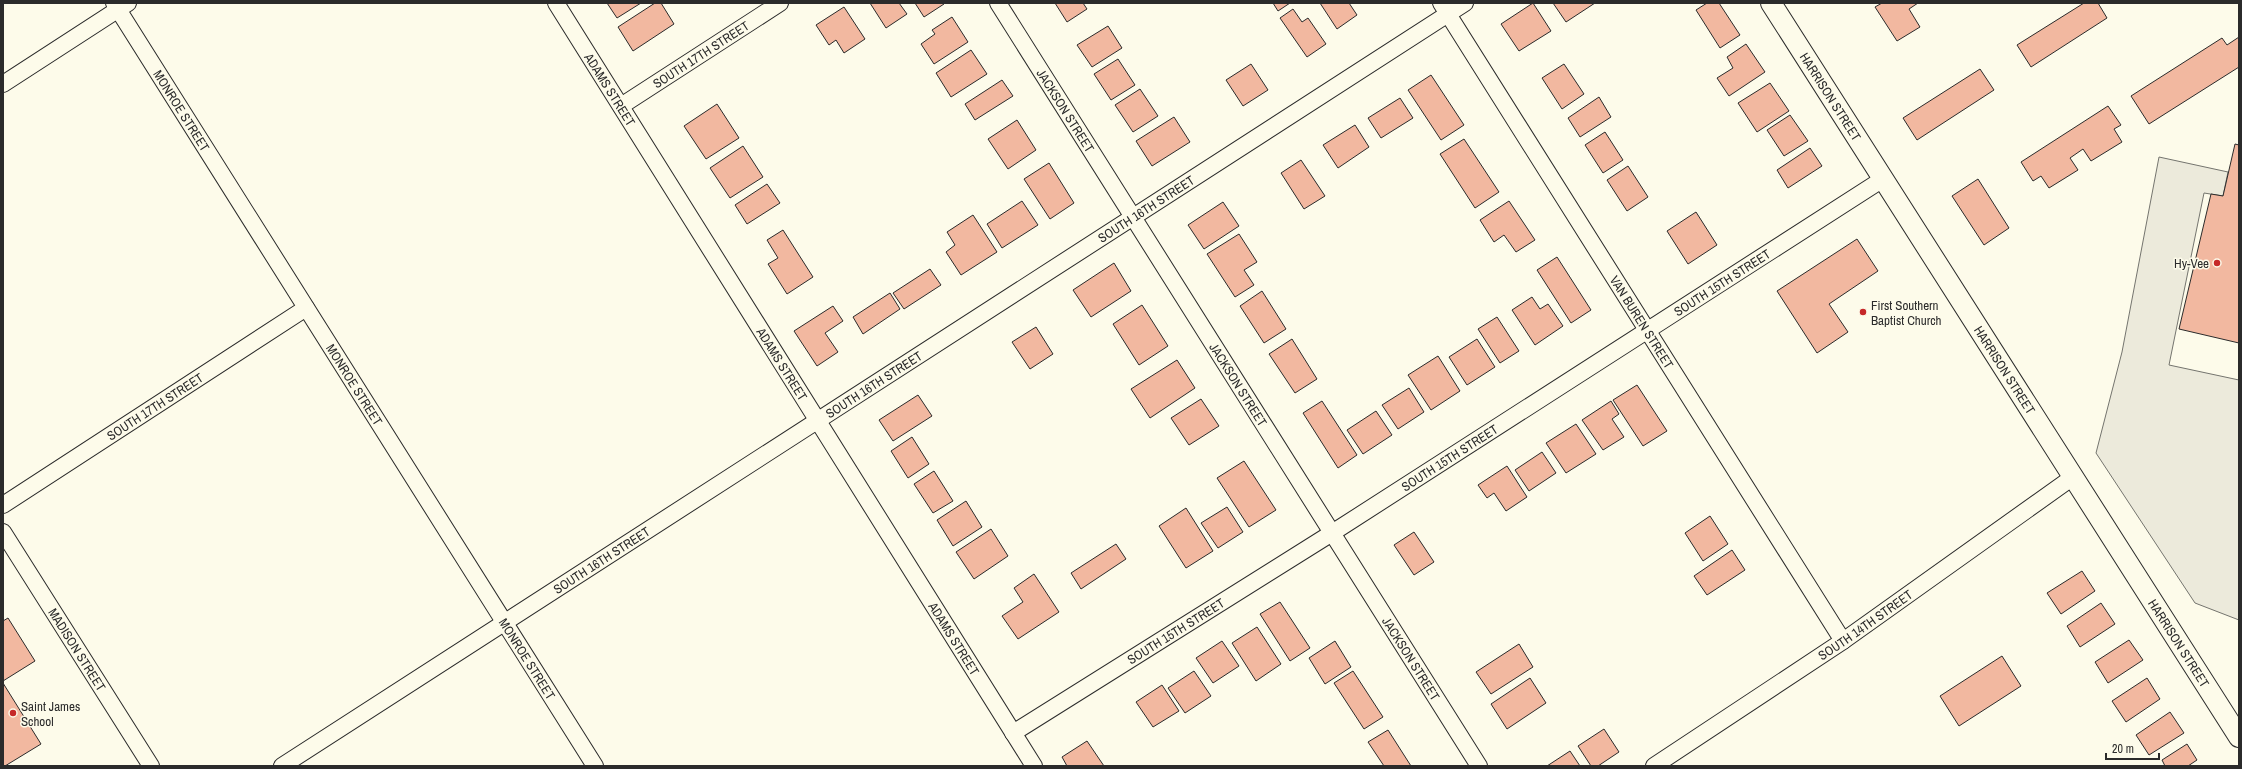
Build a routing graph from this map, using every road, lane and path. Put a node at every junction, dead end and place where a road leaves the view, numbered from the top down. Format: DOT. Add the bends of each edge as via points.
graph roads {
  1 [pos="556,3"];
  2 [pos="780,3"];
  3 [pos="998,3"];
  4 [pos="1465,3"];
  5 [pos="1771,3"];
  6 [pos="120,5"];
  7 [pos="1445,8"];
  8 [pos="3,84"];
  9 [pos="621,106"];
  10 [pos="1883,179"];
  11 [pos="1133,217"];
  12 [pos="306,308"];
  13 [pos="1646,330"];
  14 [pos="819,421"];
  15 [pos="2073,477"];
  16 [pos="3,505"];
  17 [pos="3,532"];
  18 [pos="1332,533"];
  19 [pos="505,622"];
  20 [pos="1843,641"];
  21 [pos="1013,733"];
  22 [pos="2239,737"];
  23 [pos="151,766"];
  24 [pos="282,766"];
  25 [pos="595,766"];
  26 [pos="1034,766"];
  27 [pos="1479,766"];
  28 [pos="1654,766"];
  1 -- 9 [label="street, ADAMS STREET"];
  2 -- 9 [label="street, SOUTH 17TH STREET"];
  3 -- 11 [label="street, JACKSON STREET"];
  4 -- 7 [label="street, SOUTH 16TH STREET"];
  5 -- 10 [label="street, HARRISON STREET"];
  6 -- 8 [label="street"];
  6 -- 12 [label="street, MONROE STREET"];
  7 -- 11 [label="street, SOUTH 16TH STREET"];
  7 -- 13 [label="street, VAN BUREN STREET"];
  9 -- 14 [label="street, ADAMS STREET"];
  10 -- 13 [label="street, SOUTH 15TH STREET"];
  10 -- 15 [label="street, HARRISON STREET"];
  11 -- 14 [label="street, SOUTH 16TH STREET"];
  11 -- 18 [label="street, JACKSON STREET"];
  12 -- 16 [label="street, SOUTH 17TH STREET"];
  12 -- 19 [label="street, MONROE STREET"];
  13 -- 18 [label="street, SOUTH 15TH STREET"];
  13 -- 20 [label="street, VAN BUREN STREET"];
  14 -- 19 [label="street, SOUTH 16TH STREET"];
  14 -- 21 [label="street, ADAMS STREET"];
  15 -- 20 [label="street, SOUTH 14TH STREET"];
  15 -- 22 [label="street, HARRISON STREET"];
  17 -- 23 [label="street, MADISON STREET"];
  18 -- 21 [label="street, SOUTH 15TH STREET"];
  18 -- 27 [label="street, JACKSON STREET"];
  19 -- 24 [label="street, SOUTH 16TH STREET"];
  19 -- 25 [label="street, MONROE STREET"];
  20 -- 28 [label="street, SOUTH 14TH STREET"];
  21 -- 26 [label="street, ADAMS STREET"];
}
